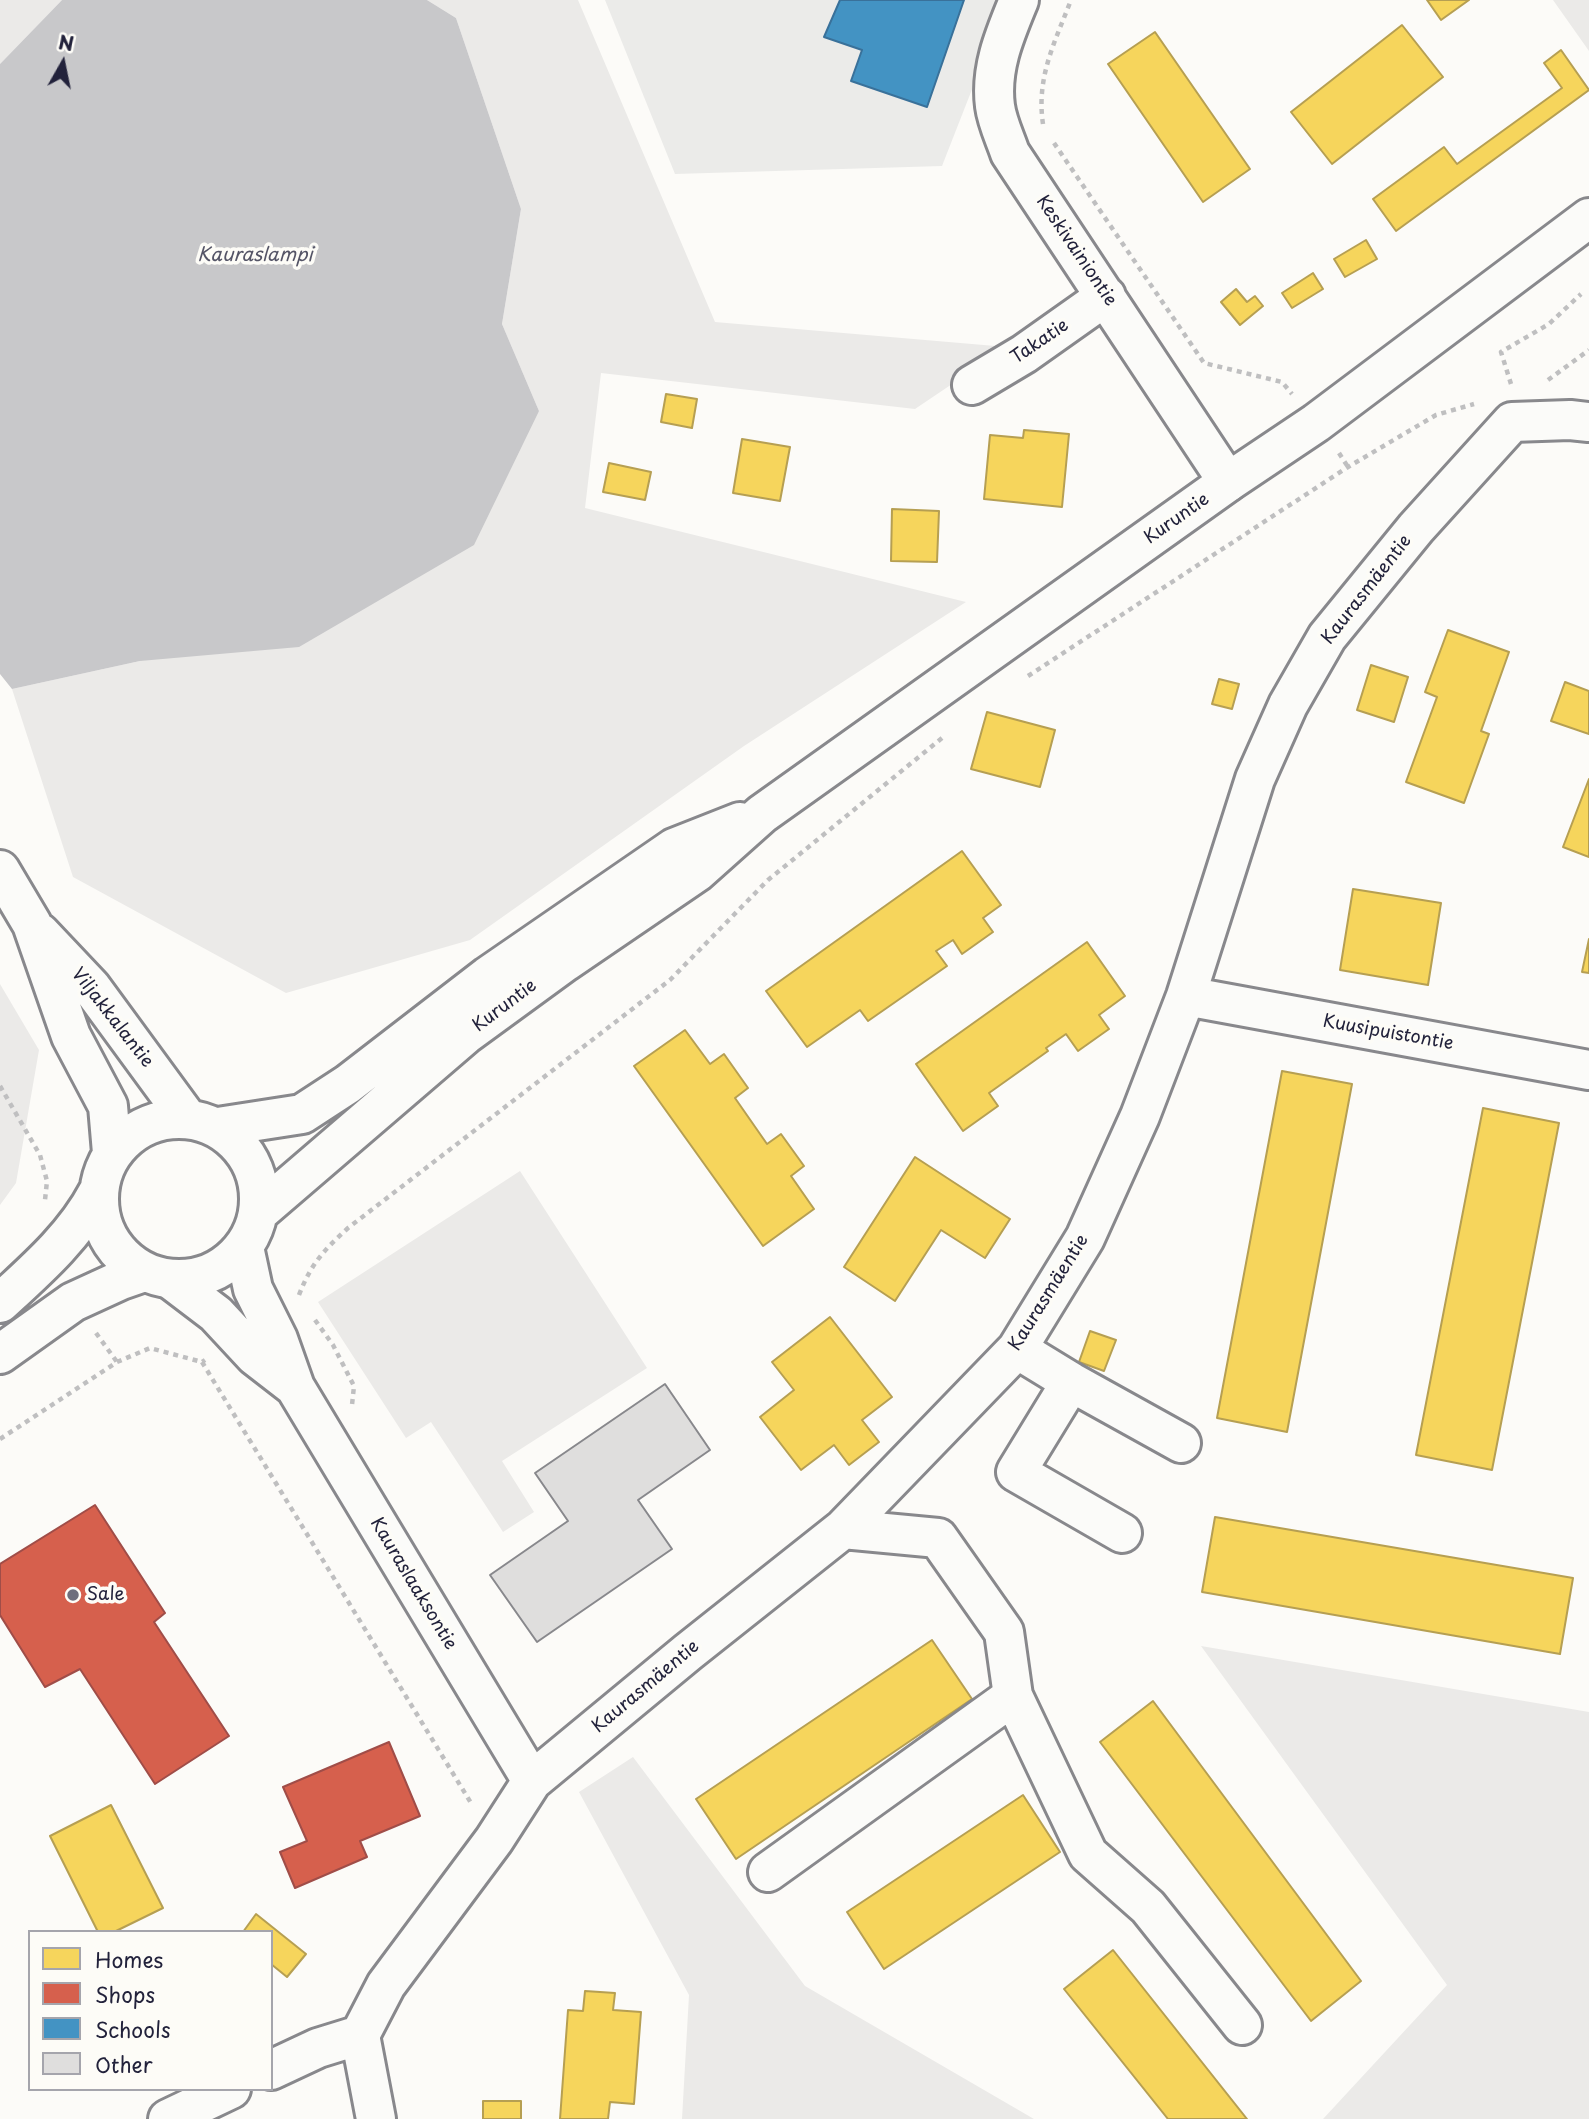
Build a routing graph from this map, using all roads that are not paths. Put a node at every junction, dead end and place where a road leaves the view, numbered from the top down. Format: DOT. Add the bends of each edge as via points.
graph roads {
  1 [pos="1019,0"];
  2 [pos="1589,218"];
  3 [pos="1105,296"];
  4 [pos="972,385"];
  5 [pos="1589,422"];
  6 [pos="1228,482"];
  7 [pos="762,814"];
  8 [pos="0,870"];
  9 [pos="32,924"];
  10 [pos="1186,996"];
  11 [pos="1589,1070"];
  12 [pos="203,1122"];
  13 [pos="112,1153"];
  14 [pos="98,1192"];
  15 [pos="259,1212"];
  16 [pos="244,1247"];
  17 [pos="157,1275"];
  18 [pos="0,1303"];
  19 [pos="255,1331"];
  20 [pos="1017,1349"];
  21 [pos="0,1354"];
  22 [pos="1071,1382"];
  23 [pos="1181,1443"];
  24 [pos="843,1529"];
  25 [pos="1122,1534"];
  26 [pos="1013,1696"];
  27 [pos="532,1782"];
  28 [pos="768,1872"];
  29 [pos="1242,2025"];
  30 [pos="360,2035"];
  31 [pos="273,2069"];
  32 [pos="227,2091"];
  33 [pos="168,2119"];
  34 [pos="376,2119"];
  1 -- 3 [label="street, Keskivainiontie" via="1002,40 994,80 995,108 1010,153"];
  2 -- 6 [label="street, Kuruntie" via="1316,423"];
  3 -- 4 [label="street, Takatie"];
  3 -- 6 [label="street, Keskivainiontie"];
  5 -- 10 [label="street, Kaurasmäentie" via="1512,422 1416,528 1327,637 1288,705 1255,779"];
  6 -- 7 [label="street, Kuruntie"];
  7 -- 12 [label="street, Kuruntie" via="674,848 488,976 302,1114"];
  7 -- 15 [label="street, Kuruntie" via="697,872 466,1035"];
  8 -- 9 [label="street, Viljakkalantie"];
  9 -- 12 [label="street, Viljakkalantie"];
  9 -- 13 [label="street, Viljakkalantie" via="71,1036 107,1106"];
  10 -- 11 [label="street, Kuusipuistontie"];
  10 -- 20 [label="street, Kaurasmäentie" via="1140,1116 1085,1238"];
  12 -- 13 [label="street" via="158,1120 132,1133"];
  12 -- 15 [label="street" via="243,1149 258,1179"];
  13 -- 14 [label="street"];
  14 -- 17 [label="street" via="100,1216 109,1238 124,1258"];
  14 -- 18 [label="street" via="86,1215"];
  15 -- 16 [label="street"];
  16 -- 17 [label="street" via="224,1267 198,1278"];
  16 -- 19 [label="street, Kauraslaaksontie"];
  17 -- 19 [label="street, Kauraslaaksontie" via="216,1314"];
  17 -- 21 [label="street" via="121,1280 73,1302"];
  19 -- 27 [label="street, Kauraslaaksontie" via="278,1339 295,1387"];
  20 -- 22 [label="street"];
  20 -- 24 [label="street, Kaurasmäentie"];
  22 -- 23 [label="street"];
  22 -- 25 [label="street" via="1016,1472"];
  24 -- 26 [label="street" via="938,1538 1004,1632"];
  24 -- 27 [label="street, Kaurasmäentie"];
  26 -- 28 [label="street"];
  26 -- 29 [label="street" via="1087,1854 1148,1906"];
  27 -- 30 [label="street, Kaurasmäentie" via="386,1985"];
  30 -- 31 [label="street"];
  30 -- 34 [label="street"];
  32 -- 33 [label="street"];
}
